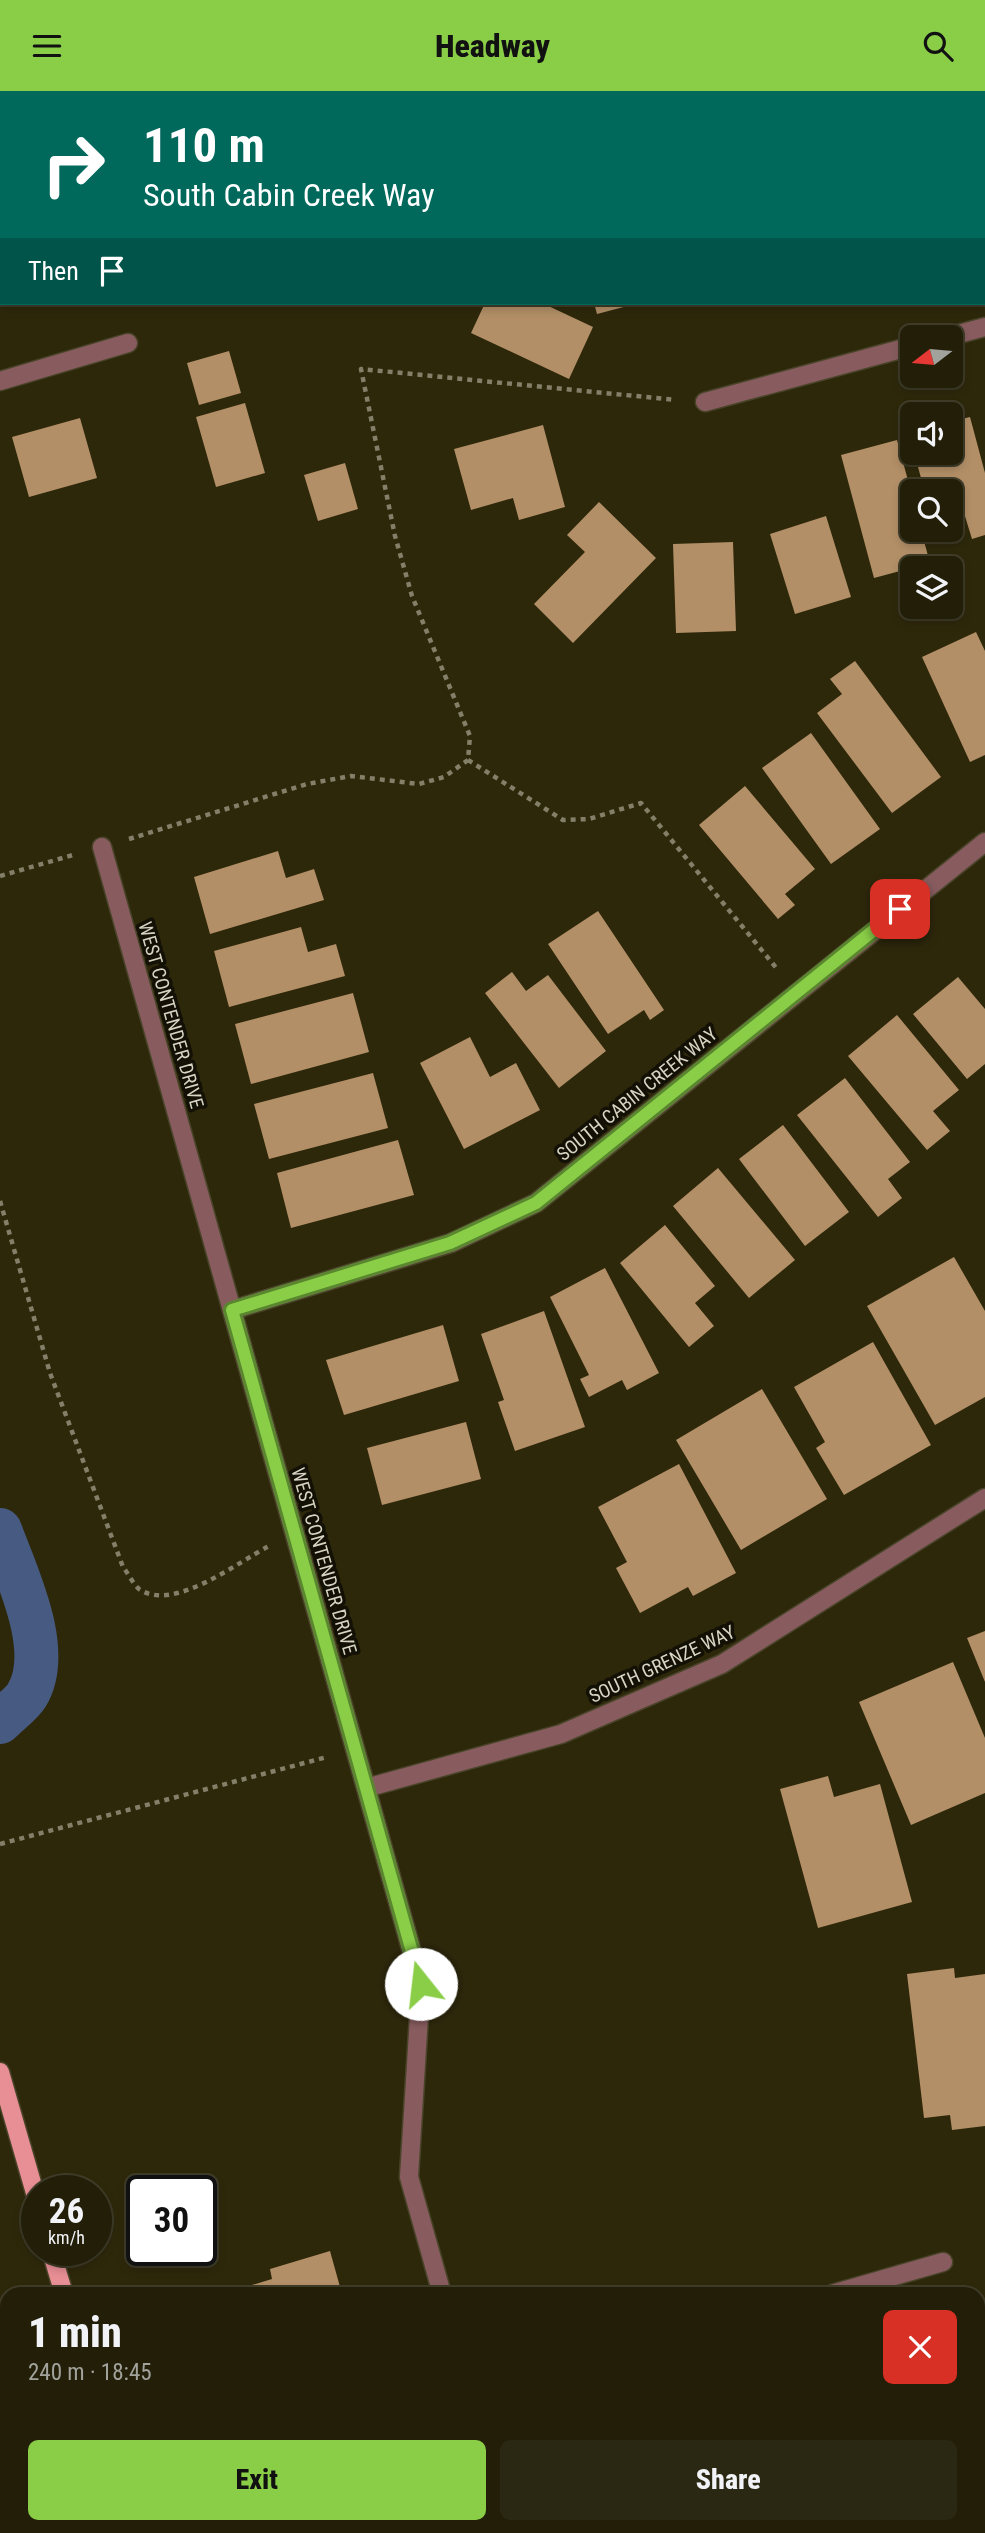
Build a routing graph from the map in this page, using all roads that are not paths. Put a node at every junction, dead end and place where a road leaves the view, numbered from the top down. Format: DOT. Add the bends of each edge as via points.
graph roads {
  1 [pos="985,327"];
  2 [pos="963,333"];
  3 [pos="128,343"];
  4 [pos="900,350"];
  5 [pos="0,381"];
  6 [pos="705,403"];
  7 [pos="985,842"];
  8 [pos="102,847"];
  9 [pos="232,1310"];
  10 [pos="985,1498"];
  11 [pos="366,1788"];
  12 [pos="0,2072"];
  13 [pos="30,2175"];
  14 [pos="943,2262"];
  15 [pos="56,2266"];
  16 [pos="62,2287"];
  17 [pos="440,2287"];
  18 [pos="856,2287"];
  1 -- 2 [label="street"];
  3 -- 5 [label="street"];
  4 -- 6 [label="street"];
  7 -- 9 [label="street, SOUTH CABIN CREEK WAY" via="536,1203 450,1243"];
  8 -- 9 [label="street, WEST CONTENDER DRIVE"];
  9 -- 11 [label="street, WEST CONTENDER DRIVE"];
  10 -- 11 [label="street, SOUTH GRENZE WAY" via="722,1664 561,1734"];
  11 -- 17 [label="street, WEST CONTENDER DRIVE" via="421,1984 409,2177"];
  12 -- 13 [label="main road"];
  14 -- 18 [label="street"];
  15 -- 16 [label="main road"];
}
